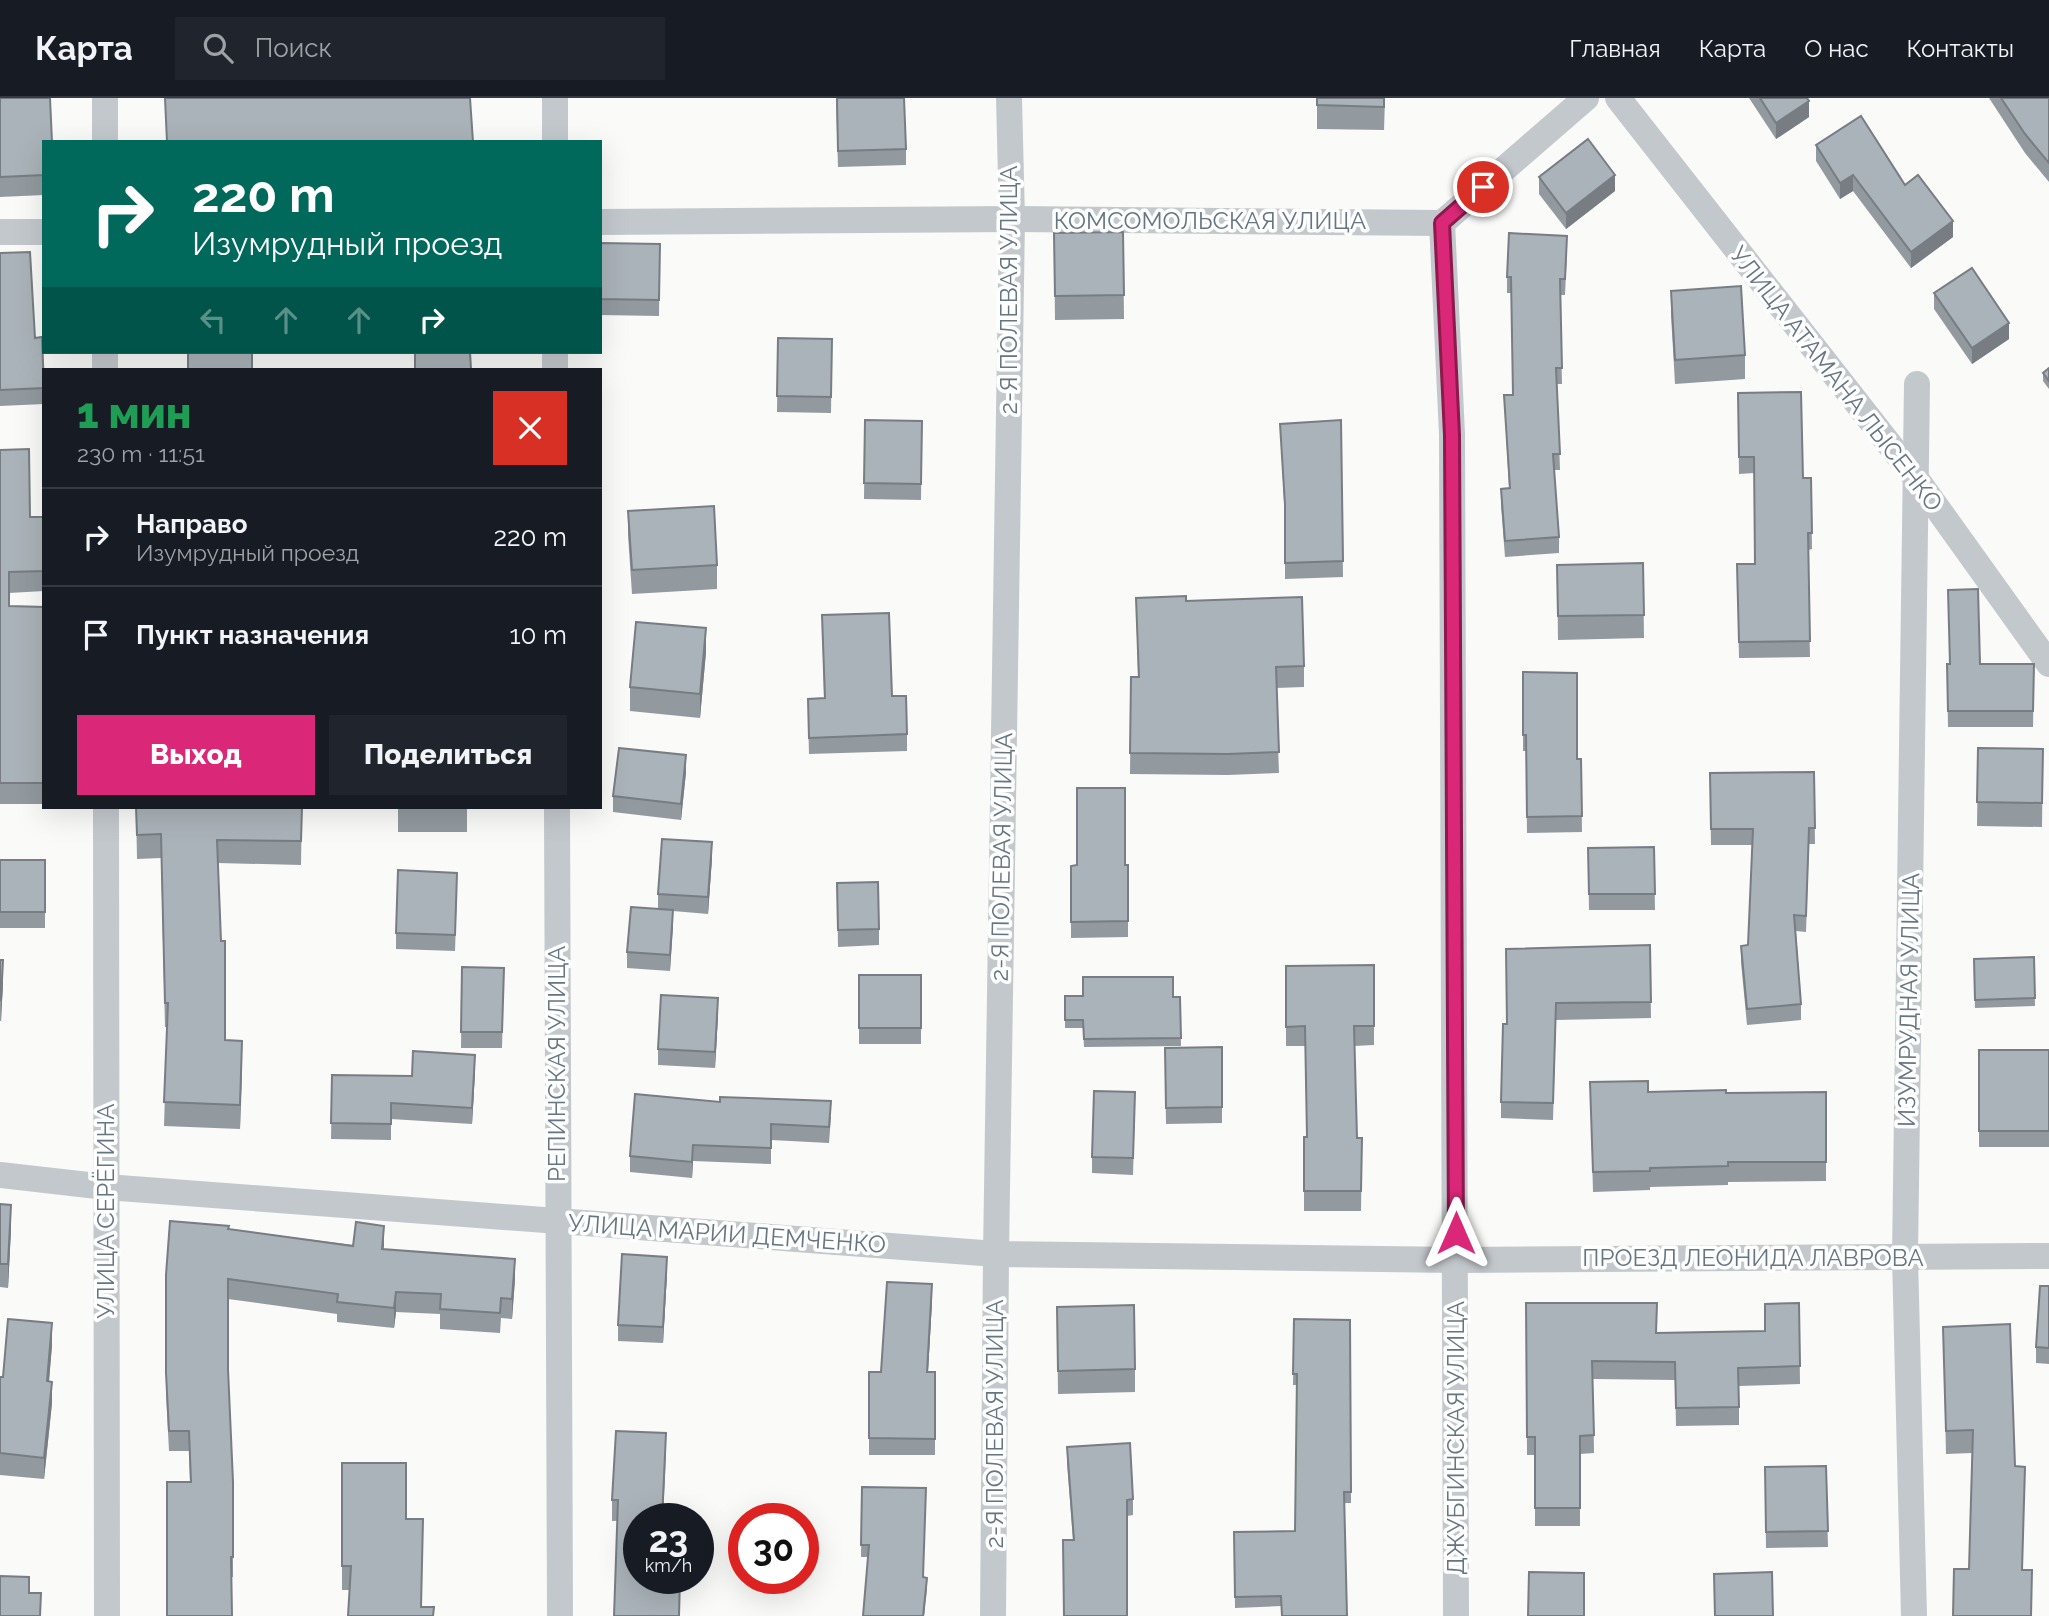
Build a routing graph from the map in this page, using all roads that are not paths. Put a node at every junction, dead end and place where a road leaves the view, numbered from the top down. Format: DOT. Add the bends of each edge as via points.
graph roads {
  1 [pos="105,98"];
  2 [pos="555,98"];
  3 [pos="1009,98"];
  4 [pos="1586,98"];
  5 [pos="1618,98"];
  6 [pos="105,140"];
  7 [pos="555,140"];
  8 [pos="1012,219"];
  9 [pos="602,222"];
  10 [pos="1442,223"];
  11 [pos="0,232"];
  12 [pos="42,232"];
  13 [pos="1917,384"];
  14 [pos="1915,477"];
  15 [pos="2049,664"];
  16 [pos="106,809"];
  17 [pos="556,809"];
  18 [pos="0,1175"];
  19 [pos="106,1187"];
  20 [pos="558,1221"];
  21 [pos="996,1254"];
  22 [pos="2049,1256"];
  23 [pos="1905,1257"];
  24 [pos="1456,1260"];
  25 [pos="107,1616"];
  26 [pos="560,1616"];
  27 [pos="993,1616"];
  28 [pos="1456,1616"];
  29 [pos="1914,1616"];
  1 -- 6 [label="street"];
  2 -- 7 [label="street"];
  3 -- 8 [label="street, 2-Я ПОЛЕВАЯ УЛИЦА"];
  4 -- 10 [label="street"];
  5 -- 14 [label="street, УЛИЦА АТАМАНА ЛЫСЕНКО"];
  8 -- 9 [label="street, КОМСОМОЛЬСКАЯ УЛИЦА"];
  8 -- 10 [label="street, КОМСОМОЛЬСКАЯ УЛИЦА"];
  8 -- 21 [label="street, 2-Я ПОЛЕВАЯ УЛИЦА"];
  10 -- 24 [label="street, ДЖУБГИНСКАЯ УЛИЦА" via="1452,435"];
  11 -- 12 [label="street"];
  13 -- 14 [label="street, ИЗУМРУДНАЯ УЛИЦА"];
  14 -- 15 [label="street, УЛИЦА АТАМАНА ЛЫСЕНКО"];
  14 -- 23 [label="street, ИЗУМРУДНАЯ УЛИЦА"];
  16 -- 19 [label="street, УЛИЦА СЕРЁГИНА"];
  17 -- 20 [label="street, РЕПИНСКАЯ УЛИЦА"];
  18 -- 19 [label="street, УЛИЦА МАРИИ ДЕМЧЕНКО"];
  19 -- 20 [label="street, УЛИЦА МАРИИ ДЕМЧЕНКО"];
  19 -- 25 [label="street, УЛИЦА СЕРЁГИНА"];
  20 -- 21 [label="street, УЛИЦА МАРИИ ДЕМЧЕНКО"];
  20 -- 26 [label="street, РЕПИНСКАЯ УЛИЦА"];
  21 -- 24 [label="street, УЛИЦА МАРИИ ДЕМЧЕНКО"];
  21 -- 27 [label="street, 2-Я ПОЛЕВАЯ УЛИЦА"];
  22 -- 23 [label="street, ПРОЕЗД ЛЕОНИДА ЛАВРОВА"];
  23 -- 24 [label="street, ПРОЕЗД ЛЕОНИДА ЛАВРОВА"];
  23 -- 29 [label="street, ИЗУМРУДНАЯ УЛИЦА"];
  24 -- 28 [label="street, ДЖУБГИНСКАЯ УЛИЦА"];
}
